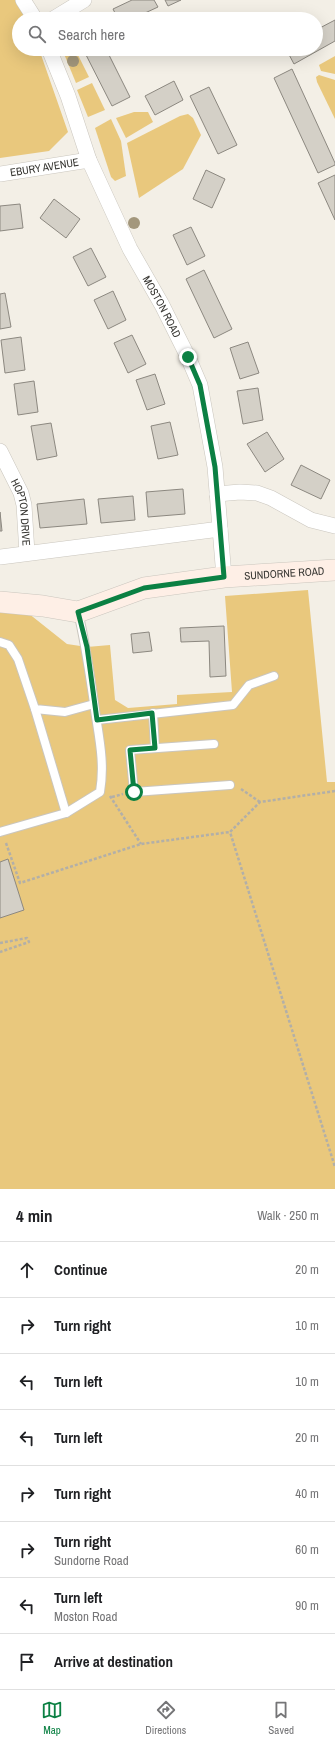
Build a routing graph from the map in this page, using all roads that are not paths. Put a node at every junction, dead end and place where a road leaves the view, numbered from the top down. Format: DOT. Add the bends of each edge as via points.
graph roads {
  1 [pos="23,0"];
  2 [pos="84,0"];
  3 [pos="31,12"];
  4 [pos="65,12"];
  5 [pos="52,56"];
  6 [pos="89,160"];
  7 [pos="0,174"];
  8 [pos="0,451"];
  9 [pos="217,494"];
  10 [pos="335,526"];
  11 [pos="220,529"];
  12 [pos="27,553"];
  13 [pos="0,556"];
  14 [pos="335,570"];
  15 [pos="224,577"];
  16 [pos="0,602"];
  17 [pos="78,612"];
  18 [pos="0,642"];
  19 [pos="274,676"];
  20 [pos="94,704"];
  21 [pos="35,710"];
  22 [pos="152,713"];
  23 [pos="97,720"];
  24 [pos="214,744"];
  25 [pos="155,748"];
  26 [pos="230,785"];
  27 [pos="66,813"];
  28 [pos="1,831"];
  1 -- 3 [label="street"];
  2 -- 4 [label="street"];
  5 -- 6 [label="street, MOSTON ROAD"];
  6 -- 7 [label="street, EBURY AVENUE"];
  6 -- 9 [label="street, MOSTON ROAD" via="130,249 162,305 200,385 215,467"];
  8 -- 12 [label="street, HOPTON DRIVE" via="21,493"];
  9 -- 10 [label="street" via="257,493 311,520"];
  9 -- 11 [label="street, MOSTON ROAD"];
  11 -- 12 [label="street"];
  11 -- 15 [label="street, MOSTON ROAD"];
  12 -- 13 [label="street"];
  14 -- 15 [label="main road, SUNDORNE ROAD"];
  15 -- 17 [label="main road, SUNDORNE ROAD" via="144,588"];
  16 -- 17 [label="main road, SUNDORNE ROAD"];
  17 -- 20 [label="lane" via="87,647"];
  18 -- 21 [label="lane" via="9,645 18,659"];
  19 -- 22 [label="lane" via="250,685 233,705"];
  20 -- 21 [label="lane" via="65,712"];
  20 -- 23 [label="lane"];
  21 -- 27 [label="lane"];
  22 -- 23 [label="lane"];
  22 -- 25 [label="lane"];
  23 -- 27 [label="lane" via="103,765 100,792"];
  24 -- 25 [label="lane"];
  25 -- 26 [label="lane" via="130,750 134,792"];
  27 -- 28 [label="lane"];
}
